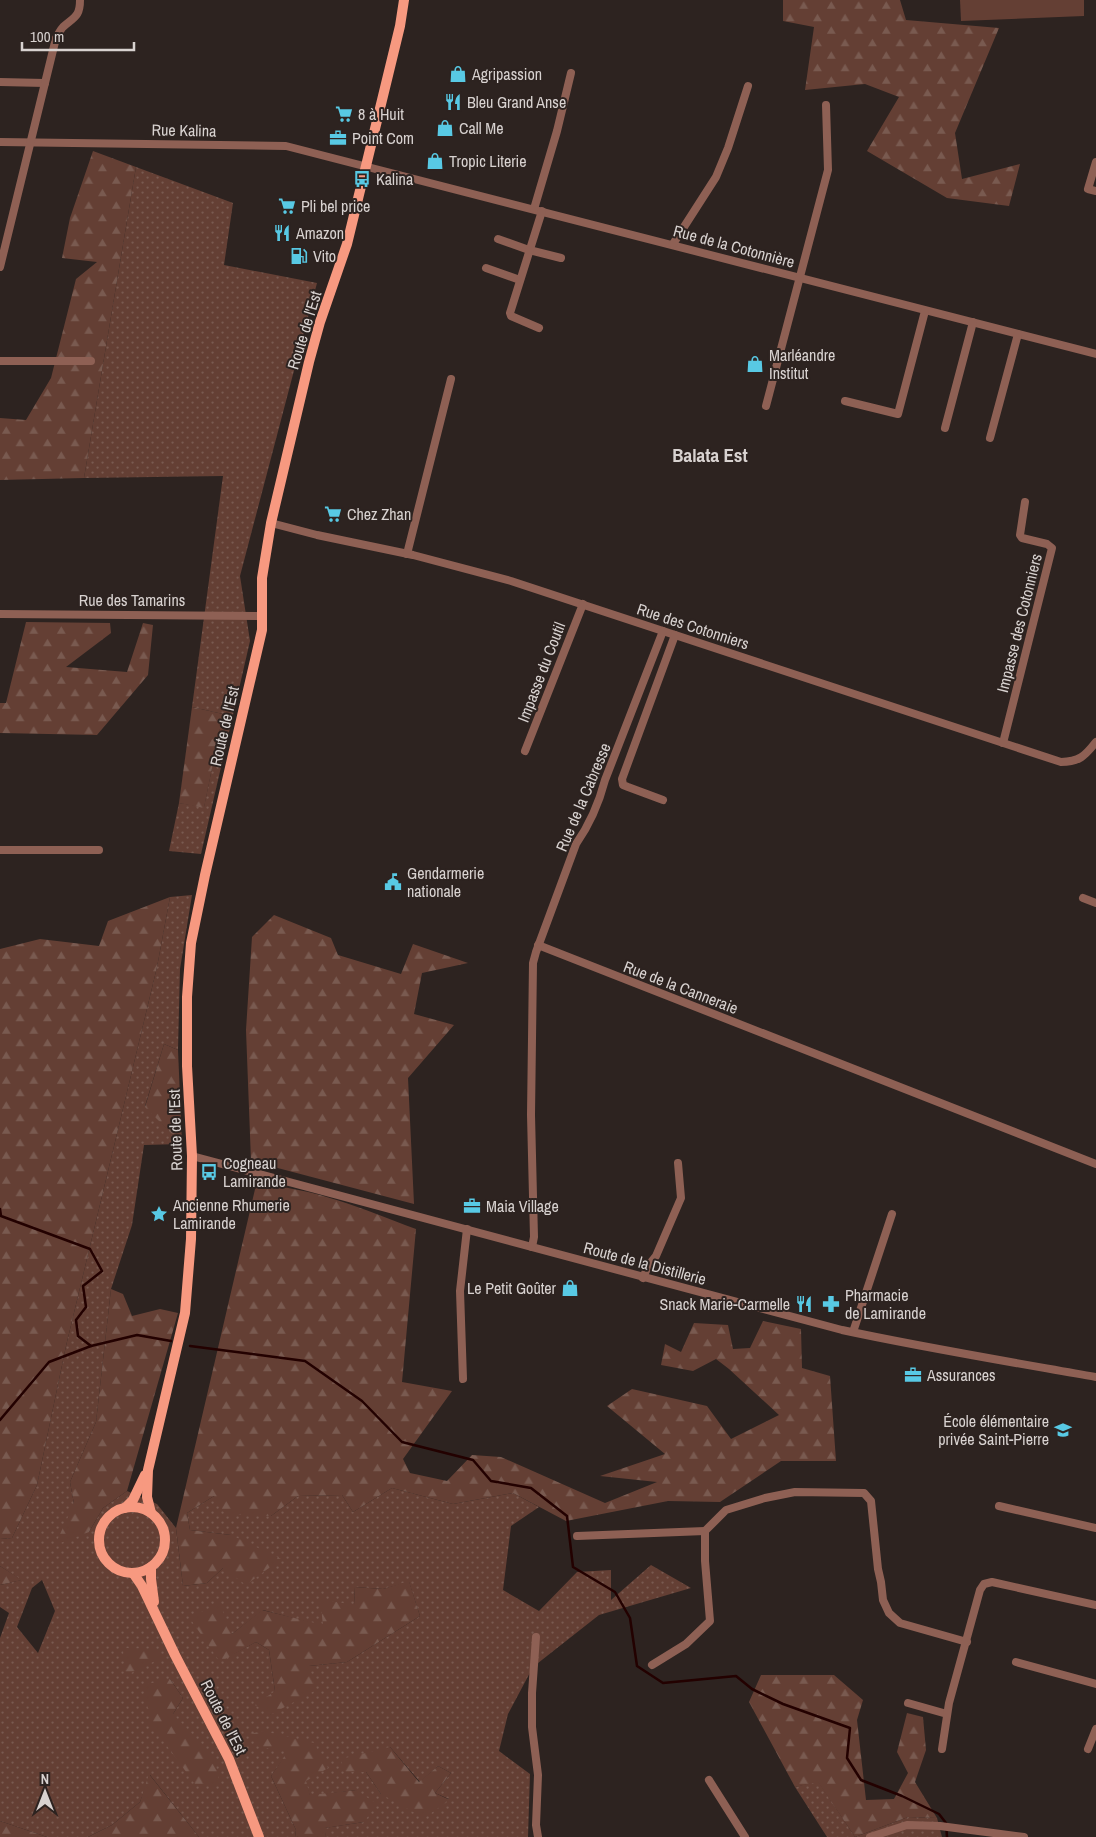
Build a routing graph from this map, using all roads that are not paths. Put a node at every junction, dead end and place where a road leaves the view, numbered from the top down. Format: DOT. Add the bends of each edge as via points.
graph roads {
  1 [pos="80,0"];
  2 [pos="404,0"];
  3 [pos="571,73"];
  4 [pos="0,82"];
  5 [pos="45,83"];
  6 [pos="748,86"];
  7 [pos="826,104"];
  8 [pos="0,142"];
  9 [pos="29,142"];
  10 [pos="1096,162"];
  11 [pos="366,165"];
  12 [pos="1096,191"];
  13 [pos="538,210"];
  14 [pos="498,239"];
  15 [pos="673,244"];
  16 [pos="530,250"];
  17 [pos="561,258"];
  18 [pos="0,267"];
  19 [pos="486,268"];
  20 [pos="799,278"];
  21 [pos="520,280"];
  22 [pos="925,311"];
  23 [pos="972,322"];
  24 [pos="539,328"];
  25 [pos="1018,334"];
  26 [pos="1096,354"];
  27 [pos="0,361"];
  28 [pos="91,361"];
  29 [pos="452,379"];
  30 [pos="845,401"];
  31 [pos="766,406"];
  32 [pos="945,428"];
  33 [pos="990,438"];
  34 [pos="1025,502"];
  35 [pos="271,523"];
  36 [pos="407,554"];
  37 [pos="583,604"];
  38 [pos="0,614"];
  39 [pos="264,616"];
  40 [pos="663,630"];
  41 [pos="675,635"];
  42 [pos="1096,742"];
  43 [pos="1003,744"];
  44 [pos="525,751"];
  45 [pos="663,800"];
  46 [pos="0,850"];
  47 [pos="99,850"];
  48 [pos="1084,898"];
  49 [pos="1096,903"];
  50 [pos="538,945"];
  51 [pos="192,1156"];
  52 [pos="678,1163"];
  53 [pos="1096,1164"];
  54 [pos="892,1214"];
  55 [pos="467,1229"];
  56 [pos="532,1247"];
  57 [pos="643,1278"];
  58 [pos="852,1332"];
  59 [pos="1096,1377"];
  60 [pos="463,1378"];
  61 [pos="148,1470"];
  62 [pos="999,1506"];
  63 [pos="125,1508"];
  64 [pos="150,1513"];
  65 [pos="1096,1528"];
  66 [pos="705,1531"];
  67 [pos="577,1536"];
  68 [pos="151,1566"];
  69 [pos="133,1573"];
  70 [pos="1096,1604"];
  71 [pos="156,1613"];
  72 [pos="536,1636"];
  73 [pos="967,1642"];
  74 [pos="1016,1662"];
  75 [pos="652,1666"];
  76 [pos="1096,1684"];
  77 [pos="908,1702"];
  78 [pos="947,1714"];
  79 [pos="1096,1729"];
  80 [pos="942,1749"];
  81 [pos="1088,1750"];
  82 [pos="709,1780"];
  83 [pos="1000,1835"];
  84 [pos="259,1837"];
  85 [pos="538,1837"];
  86 [pos="745,1837"];
  87 [pos="870,1837"];
  88 [pos="1024,1837"];
  1 -- 5 [label="street" via="80,10 56,38"];
  2 -- 11 [label="main road, Route de l'Est"];
  3 -- 13 [label="street"];
  4 -- 5 [label="street"];
  5 -- 9 [label="street"];
  6 -- 15 [label="street" via="716,177"];
  7 -- 20 [label="street" via="828,170"];
  8 -- 9 [label="street, Rue Kalina"];
  9 -- 11 [label="street, Rue Kalina" via="286,146"];
  9 -- 18 [label="street"];
  10 -- 12 [label="street" via="1088,189"];
  11 -- 13 [label="street, Rue de la Cotonnière"];
  11 -- 35 [label="main road, Route de l'Est" via="347,244 309,362"];
  13 -- 15 [label="street, Rue de la Cotonnière"];
  13 -- 16 [label="street"];
  14 -- 16 [label="street"];
  15 -- 20 [label="street, Rue de la Cotonnière"];
  16 -- 17 [label="street"];
  16 -- 21 [label="street"];
  19 -- 21 [label="street"];
  20 -- 22 [label="street, Rue de la Cotonnière"];
  20 -- 31 [label="street"];
  21 -- 24 [label="street" via="511,316"];
  22 -- 23 [label="street, Rue de la Cotonnière"];
  22 -- 30 [label="street" via="898,414"];
  23 -- 25 [label="street, Rue de la Cotonnière"];
  23 -- 32 [label="street"];
  25 -- 26 [label="street, Rue de la Cotonnière"];
  25 -- 33 [label="street"];
  27 -- 28 [label="street"];
  29 -- 36 [label="street"];
  34 -- 43 [label="street, Impasse des Cotonniers" via="1020,535 1052,548"];
  35 -- 36 [label="street, Rue des Cotonniers"];
  35 -- 39 [label="main road, Route de l'Est" via="262,578"];
  36 -- 37 [label="street, Rue des Cotonniers"];
  37 -- 40 [label="street, Rue des Cotonniers"];
  37 -- 44 [label="street, Impasse du Coutil"];
  38 -- 39 [label="street, Rue des Tamarins"];
  39 -- 51 [label="main road, Route de l'Est" via="191,943 187,1057"];
  40 -- 41 [label="street, Rue des Cotonniers"];
  40 -- 50 [label="street, Rue de la Cabresse" via="598,804 576,844"];
  41 -- 43 [label="street, Rue des Cotonniers"];
  41 -- 45 [label="street" via="622,779 624,785"];
  42 -- 43 [label="street, Rue des Cotonniers" via="1087,753 1072,762 1061,762"];
  46 -- 47 [label="street"];
  48 -- 49 [label="street"];
  50 -- 53 [label="street, Rue de la Canneraie"];
  50 -- 56 [label="street" via="532,976"];
  51 -- 55 [label="street, Route de la Distillerie"];
  51 -- 61 [label="main road, Route de l'Est" via="192,1239 185,1313"];
  52 -- 57 [label="street" via="681,1198"];
  54 -- 58 [label="street"];
  55 -- 56 [label="street, Route de la Distillerie"];
  55 -- 60 [label="street" via="460,1291"];
  56 -- 57 [label="street, Route de la Distillerie"];
  57 -- 58 [label="street, Route de la Distillerie"];
  58 -- 59 [label="street, Route de la Distillerie"];
  61 -- 63 [label="main road, Route de l'Est" via="133,1500"];
  61 -- 64 [label="main road, Route de l'Est"];
  62 -- 65 [label="street"];
  63 -- 64 [label="main road" via="143,1509"];
  63 -- 69 [label="main road" via="105,1522 99,1537 100,1547 109,1563 124,1572"];
  64 -- 68 [label="main road" via="162,1527 165,1544 158,1560"];
  66 -- 67 [label="street"];
  66 -- 73 [label="street" via="726,1510 765,1498 795,1492 864,1493 871,1501 882,1600 890,1613 900,1623"];
  66 -- 75 [label="street" via="710,1621 686,1644"];
  68 -- 69 [label="main road"];
  68 -- 71 [label="main road, Route de l'Est"];
  69 -- 71 [label="main road, Route de l'Est"];
  70 -- 73 [label="street" via="992,1582 984,1584"];
  71 -- 84 [label="main road, Route de l'Est" via="229,1759"];
  72 -- 85 [label="street" via="532,1727 538,1775"];
  73 -- 78 [label="street"];
  74 -- 76 [label="street"];
  77 -- 78 [label="street"];
  78 -- 80 [label="street"];
  79 -- 81 [label="street"];
  82 -- 86 [label="street"];
  83 -- 87 [label="street" via="940,1826 907,1825"];
  83 -- 88 [label="street"];
}
